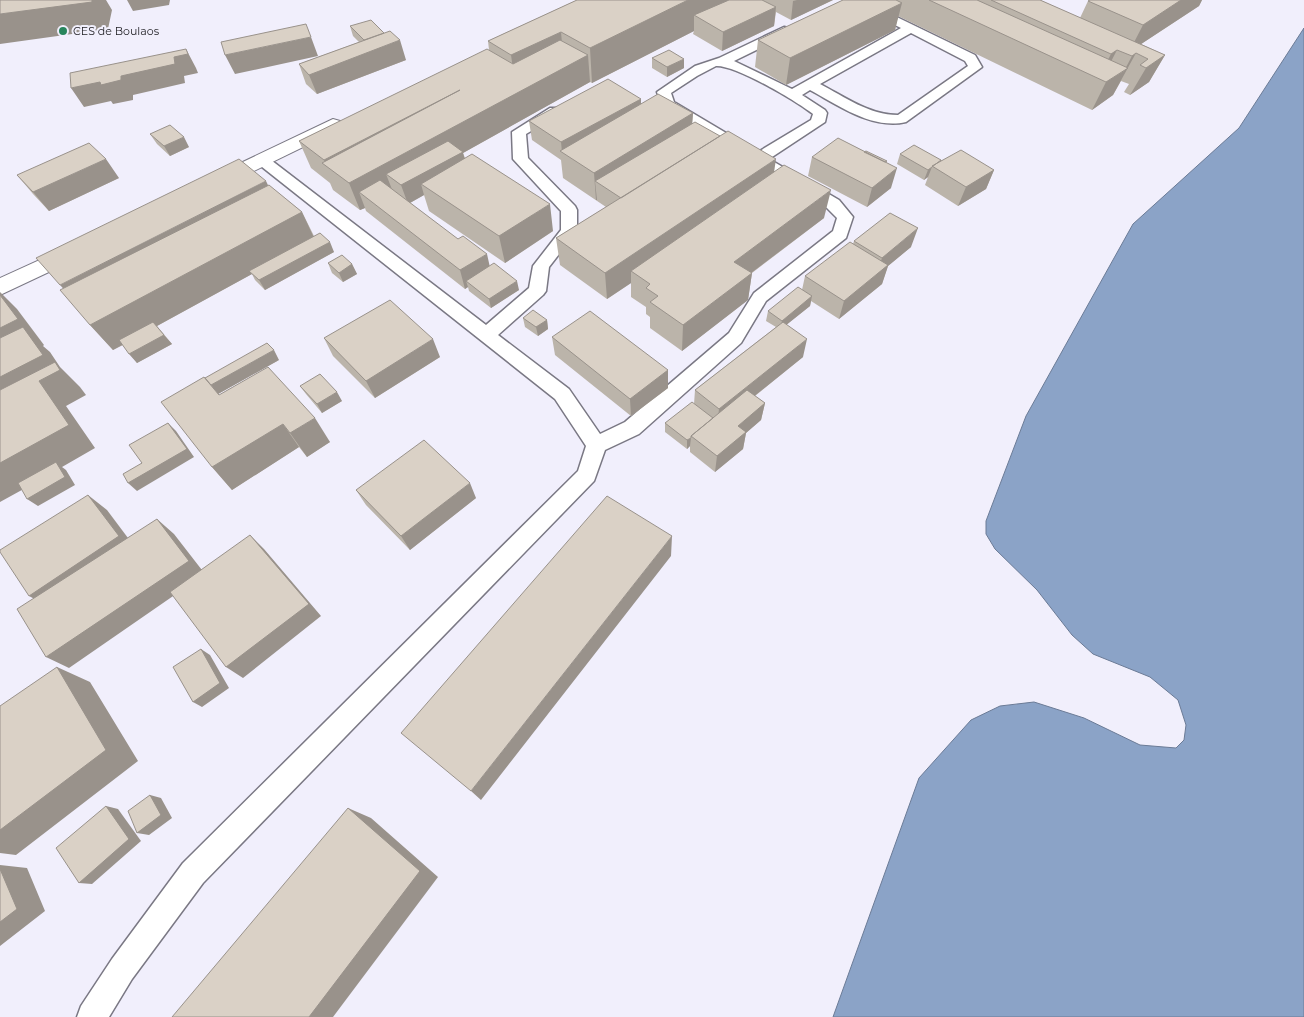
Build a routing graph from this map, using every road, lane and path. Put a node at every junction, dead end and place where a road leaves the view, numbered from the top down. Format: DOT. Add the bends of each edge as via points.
graph roads {
  1 [pos="856,2"];
  2 [pos="798,24"];
  3 [pos="911,28"];
  4 [pos="722,62"];
  5 [pos="810,84"];
  6 [pos="793,94"];
  7 [pos="569,103"];
  8 [pos="349,117"];
  9 [pos="758,159"];
  10 [pos="262,160"];
  11 [pos="201,190"];
  12 [pos="96,241"];
  13 [pos="0,288"];
  14 [pos="486,335"];
  15 [pos="596,445"];
  16 [pos="92,1017"];
  1 -- 3 [label="lane"];
  2 -- 4 [label="lane"];
  3 -- 5 [label="lane"];
  3 -- 5 [label="lane" via="970,58 975,67 901,119 875,117"];
  4 -- 6 [label="lane"];
  4 -- 9 [label="lane" via="707,66 664,92 667,104"];
  5 -- 6 [label="lane"];
  6 -- 9 [label="lane" via="820,113 818,122"];
  7 -- 14 [label="lane" via="520,132 521,159 569,210 569,231 541,266 536,291"];
  8 -- 10 [label="main road"];
  9 -- 15 [label="lane" via="833,204 845,217 840,234 760,298 735,338 632,428"];
  10 -- 11 [label="main road"];
  10 -- 14 [label="lane"];
  12 -- 13 [label="main road"];
  14 -- 15 [label="lane" via="562,394"];
  15 -- 16 [label="lane" via="587,475 193,873 122,969"];
}
